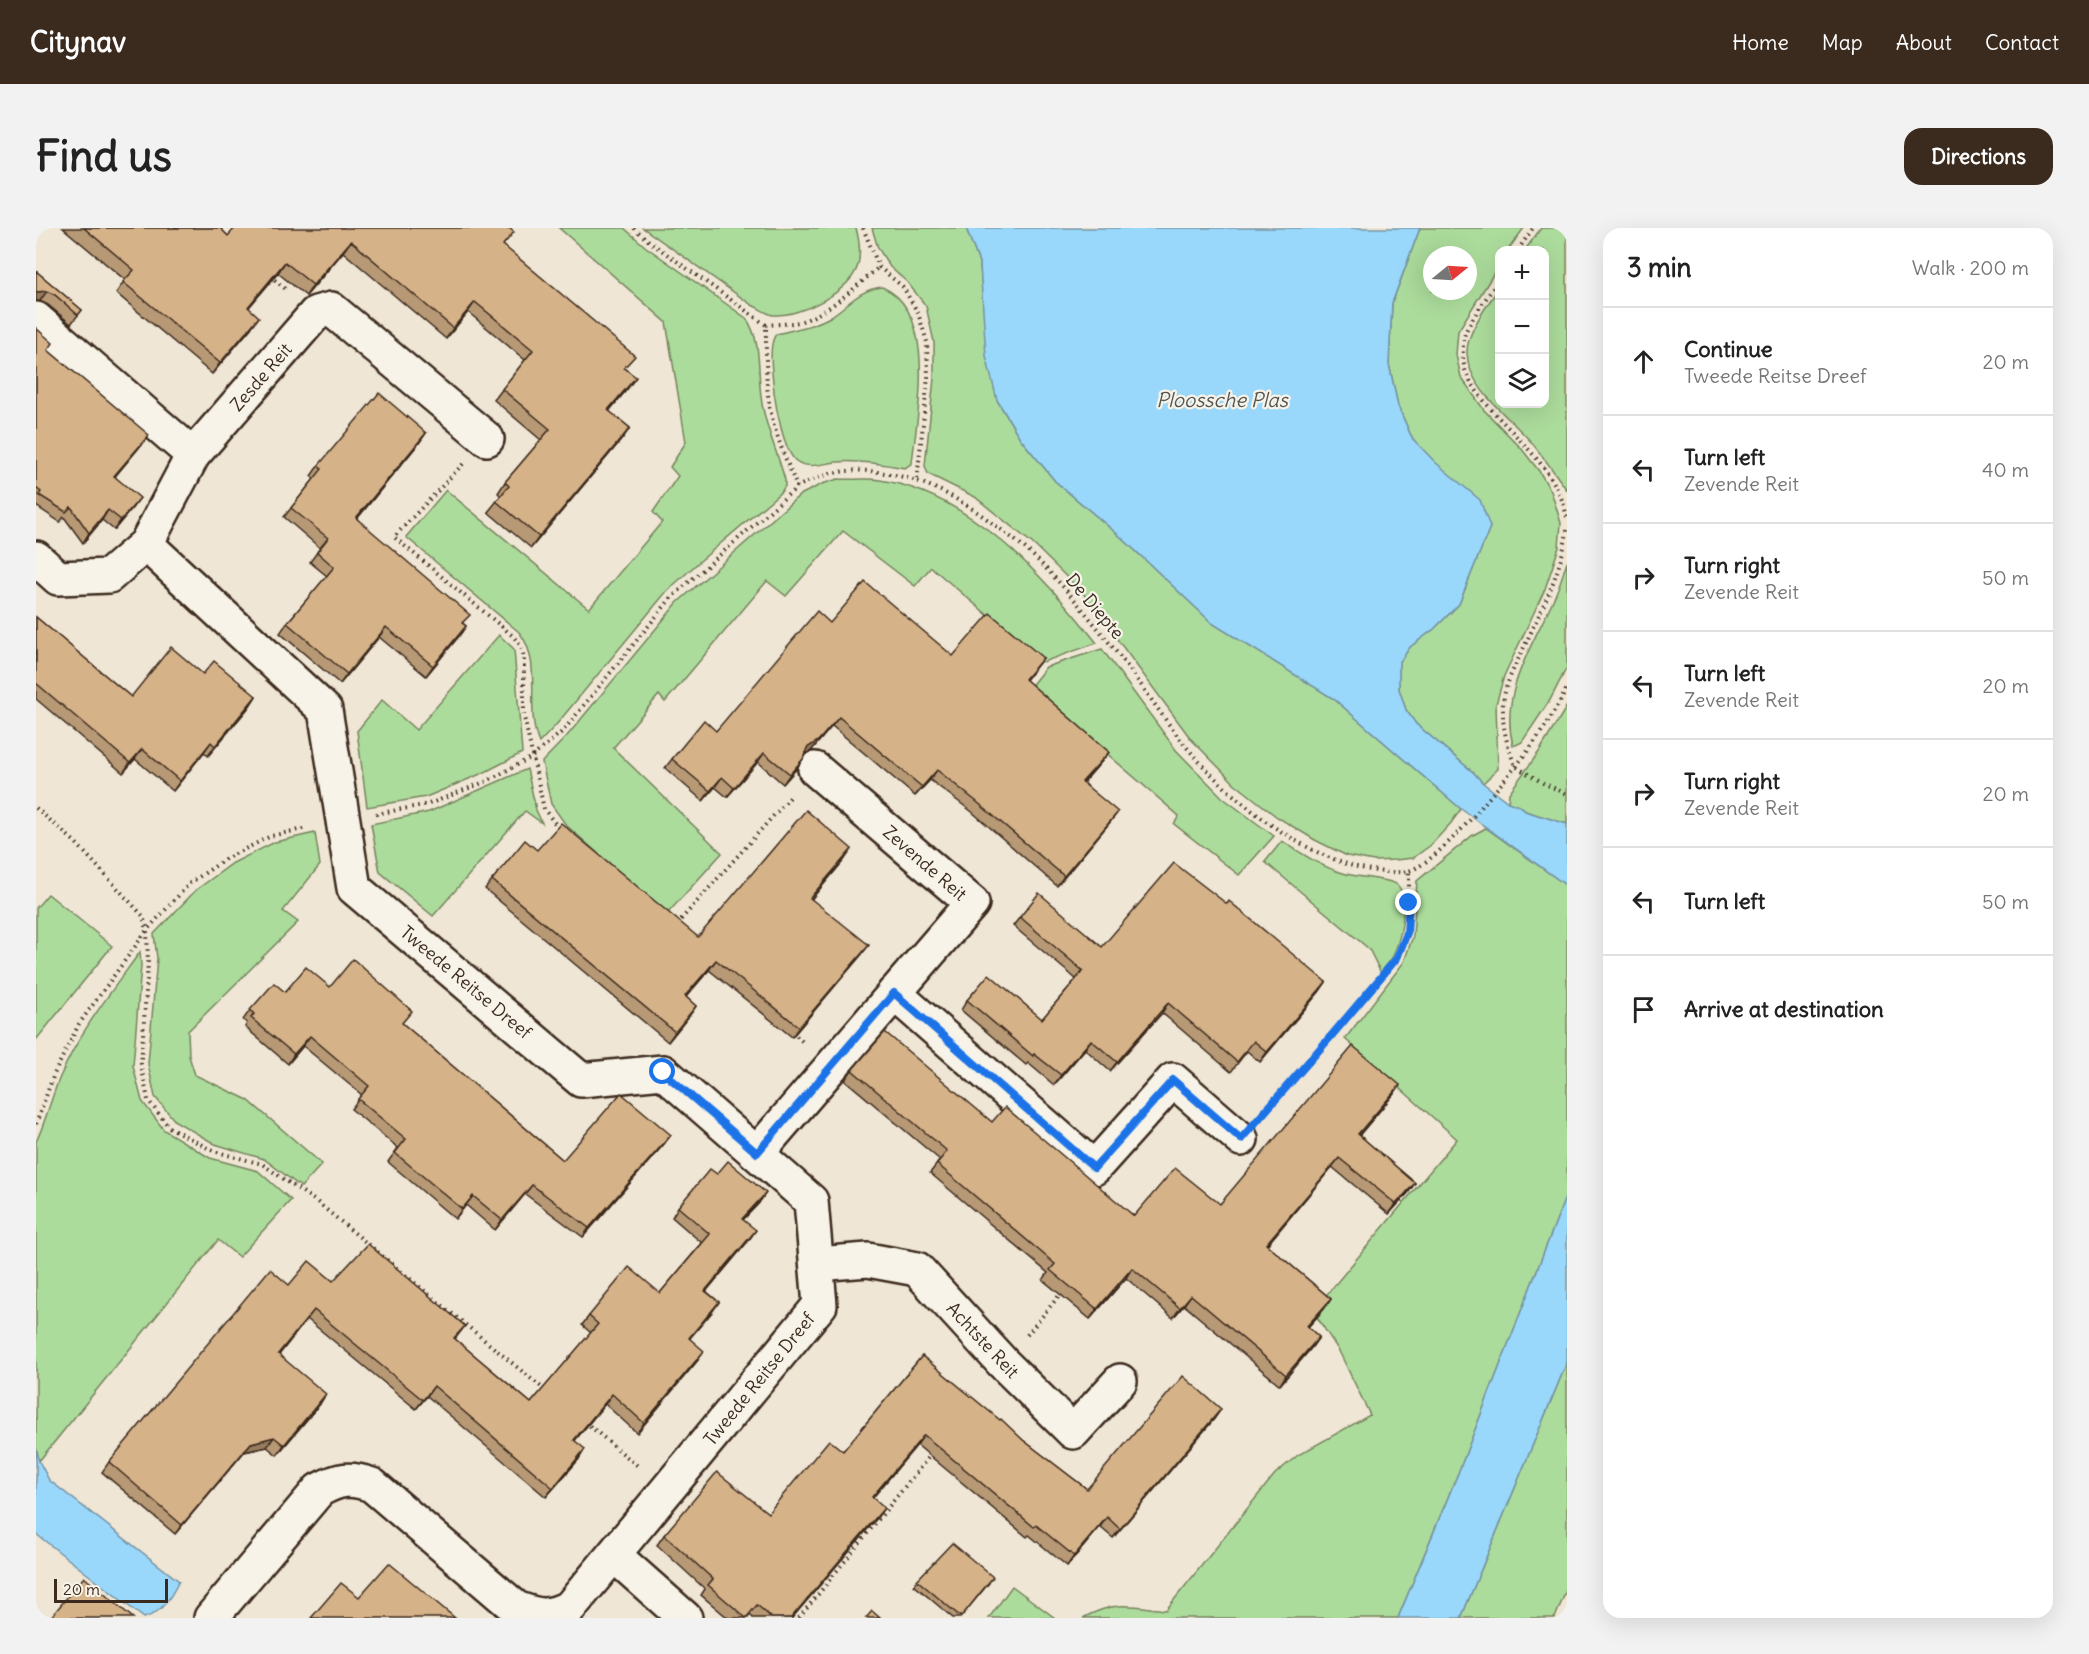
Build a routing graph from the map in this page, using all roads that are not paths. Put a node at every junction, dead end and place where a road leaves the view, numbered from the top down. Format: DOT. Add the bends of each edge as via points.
graph roads {
  1 [pos="36,319"];
  2 [pos="486,439"];
  3 [pos="193,455"];
  4 [pos="146,544"];
  5 [pos="47,568"];
  6 [pos="815,769"];
  7 [pos="894,993"];
  8 [pos="1241,1139"];
  9 [pos="757,1153"];
  10 [pos="817,1264"];
  11 [pos="1120,1381"];
  12 [pos="615,1556"];
  13 [pos="210,1618"];
  14 [pos="685,1618"];
  1 -- 3 [label="street"];
  2 -- 3 [label="street, Zesde Reit" via="331,309 316,313"];
  3 -- 4 [label="street, Zesde Reit"];
  4 -- 5 [label="street, Zesde Reit" via="109,576"];
  4 -- 9 [label="street, Tweede Reitse Dreef" via="324,710 354,888 581,1080 663,1072"];
  6 -- 7 [label="street, Zevende Reit" via="972,903"];
  7 -- 8 [label="street" via="1094,1168 1173,1080"];
  7 -- 9 [label="street, Zevende Reit"];
  9 -- 10 [label="street, Tweede Reitse Dreef" via="811,1201"];
  10 -- 11 [label="street, Achtste Reit" via="868,1260 917,1269 1073,1432"];
  10 -- 12 [label="street, Tweede Reitse Dreef" via="820,1305"];
  12 -- 13 [label="street, Tweede Reitse Dreef" via="570,1607 554,1615 537,1616 516,1608 372,1485 357,1479 335,1481 319,1490"];
  12 -- 14 [label="street"];
}
